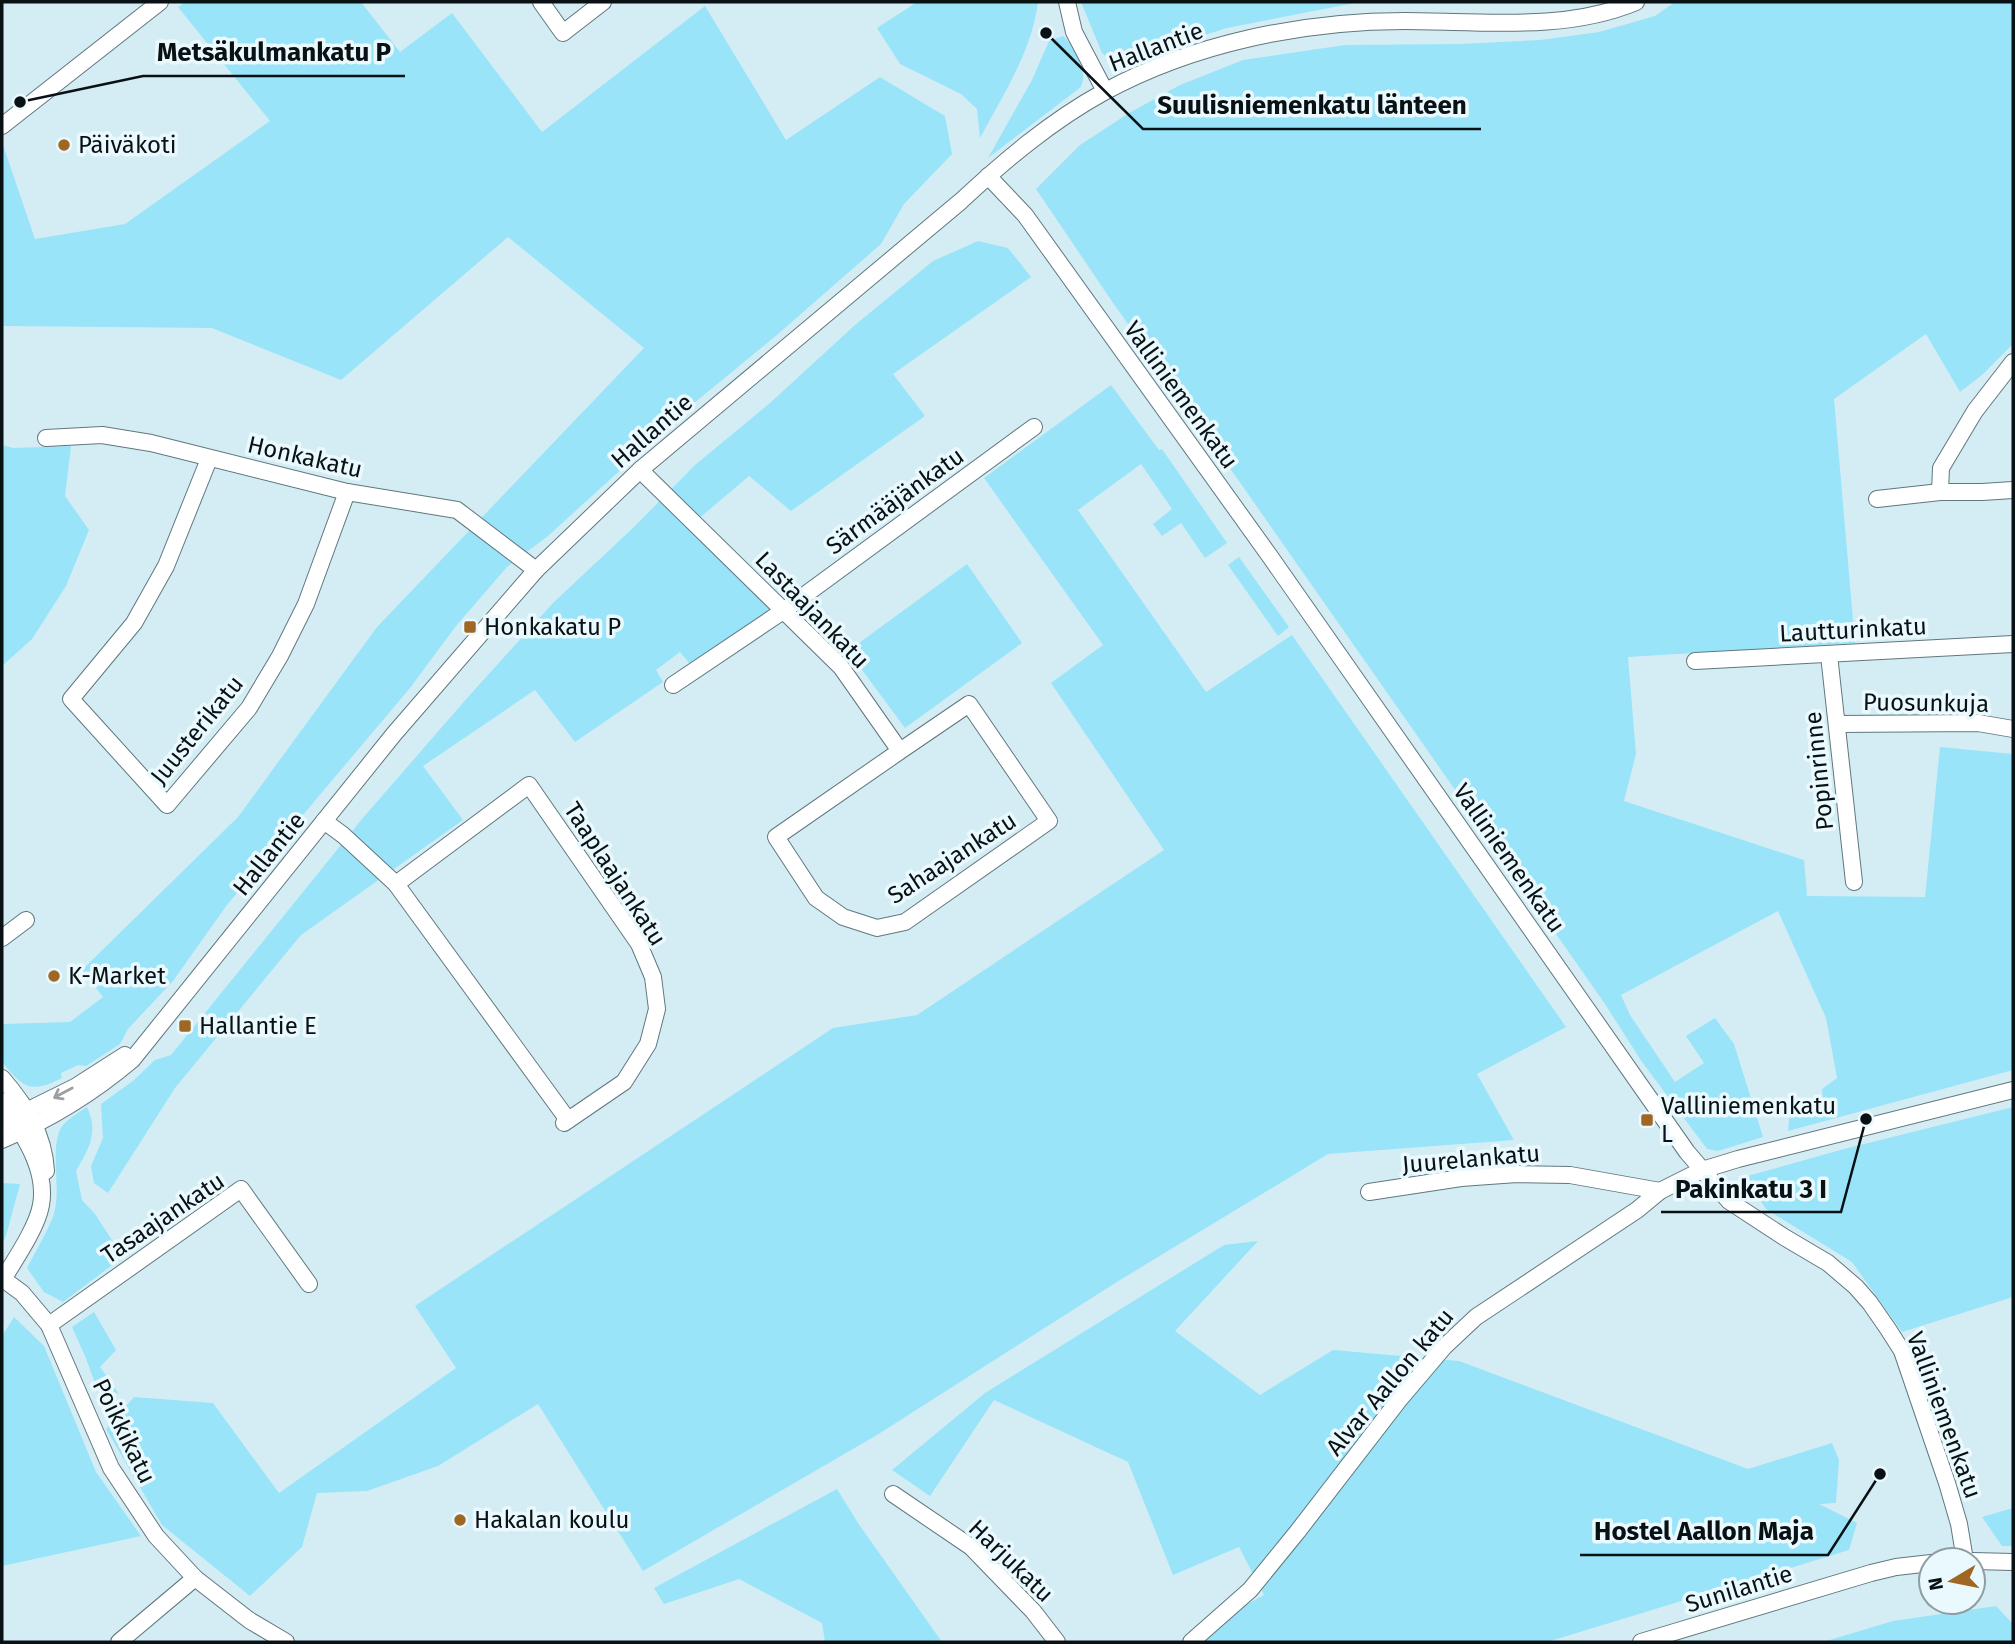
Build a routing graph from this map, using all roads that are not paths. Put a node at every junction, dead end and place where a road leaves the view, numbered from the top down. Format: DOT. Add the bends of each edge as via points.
graph roads {
  1 [pos="160,2"];
  2 [pos="541,2"];
  3 [pos="603,2"];
  4 [pos="1067,2"];
  5 [pos="1636,2"];
  6 [pos="1105,91"];
  7 [pos="2,126"];
  8 [pos="988,176"];
  9 [pos="2013,362"];
  10 [pos="1034,427"];
  11 [pos="46,438"];
  12 [pos="209,459"];
  13 [pos="640,470"];
  14 [pos="2013,490"];
  15 [pos="347,492"];
  16 [pos="1940,492"];
  17 [pos="1877,499"];
  18 [pos="536,569"];
  19 [pos="783,611"];
  20 [pos="2013,644"];
  21 [pos="1829,655"];
  22 [pos="1695,661"];
  23 [pos="673,685"];
  24 [pos="1837,724"];
  25 [pos="2013,729"];
  26 [pos="900,751"];
  27 [pos="324,821"];
  28 [pos="1854,882"];
  29 [pos="396,884"];
  30 [pos="26,920"];
  31 [pos="2,938"];
  32 [pos="2,1078"];
  33 [pos="2013,1090"];
  34 [pos="2,1101"];
  35 [pos="19,1122"];
  36 [pos="2,1140"];
  37 [pos="1702,1170"];
  38 [pos="1660,1191"];
  39 [pos="1369,1192"];
  40 [pos="3,1280"];
  41 [pos="309,1284"];
  42 [pos="50,1325"];
  43 [pos="893,1494"];
  44 [pos="1963,1546"];
  45 [pos="1987,1561"];
  46 [pos="2013,1562"];
  47 [pos="1917,1565"];
  48 [pos="195,1578"];
  49 [pos="119,1642"];
  50 [pos="286,1642"];
  51 [pos="1057,1642"];
  52 [pos="1191,1642"];
  53 [pos="1642,1642"];
  1 -- 7 [label="street"];
  2 -- 3 [label="street" via="564,33"];
  4 -- 6 [label="street" via="1074,32"];
  5 -- 6 [label="street, Hallantie" via="1560,20 1391,21 1308,27 1202,51"];
  6 -- 8 [label="street, Hallantie"];
  8 -- 13 [label="street, Hallantie"];
  8 -- 37 [label="street, Valliniemenkatu" via="1025,215"];
  9 -- 16 [label="street" via="1975,411 1941,468"];
  10 -- 19 [label="street, Särmääjänkatu"];
  11 -- 12 [label="street, Honkakatu" via="102,435"];
  12 -- 15 [label="street, Honkakatu"];
  12 -- 15 [label="street, Juusterikatu" via="166,566 134,623 71,699 167,805 249,708 280,656 306,604"];
  13 -- 18 [label="street, Hallantie"];
  13 -- 19 [label="street, Lastaajankatu"];
  14 -- 16 [label="street"];
  15 -- 18 [label="street, Honkakatu" via="457,510"];
  16 -- 17 [label="street"];
  18 -- 27 [label="street, Hallantie"];
  19 -- 23 [label="street, Särmääjänkatu"];
  19 -- 26 [label="street, Lastaajankatu" via="841,667"];
  20 -- 21 [label="street, Lautturinkatu"];
  21 -- 22 [label="street, Lautturinkatu"];
  21 -- 24 [label="street, Popinrinne"];
  24 -- 25 [label="street, Puosunkuja" via="1978,723"];
  24 -- 28 [label="street, Popinrinne"];
  26 -- 26 [label="street, Sahaajankatu" via="776,837 816,898 843,917 877,928 905,922 1049,821 969,705"];
  27 -- 29 [label="street, Taaplaajankatu"];
  27 -- 35 [label="street, Hallantie" via="160,1027 136,1048"];
  29 -- 29 [label="street, Taaplaajankatu" via="566,1121 624,1082 648,1044 657,1009 653,977 639,944 529,785"];
  30 -- 31 [label="street"];
  32 -- 35 [label="street"];
  33 -- 37 [label="street, Alvar Aallon katu"];
  34 -- 35 [label="street"];
  35 -- 36 [label="street, Hallantie"];
  35 -- 40 [label="street" via="41,1142 46,1184 29,1234"];
  37 -- 38 [label="street, Alvar Aallon katu"];
  37 -- 44 [label="street, Valliniemenkatu" via="1729,1201 1828,1263 1870,1303 1902,1351 1947,1483"];
  38 -- 39 [label="street, Juurelankatu" via="1570,1175 1517,1174"];
  38 -- 52 [label="street, Alvar Aallon katu" via="1476,1317 1444,1347 1250,1590"];
  40 -- 42 [label="street, Poikkikatu" via="22,1293"];
  41 -- 42 [label="street, Tasaajankatu" via="241,1189"];
  42 -- 48 [label="street, Poikkikatu" via="111,1468 156,1536"];
  43 -- 51 [label="street, Harjukatu" via="971,1547"];
  45 -- 46 [label="street"];
  47 -- 53 [label="street, Sunilantie" via="1871,1573"];
  48 -- 49 [label="street"];
  48 -- 50 [label="street, Poikkikatu"];
}
